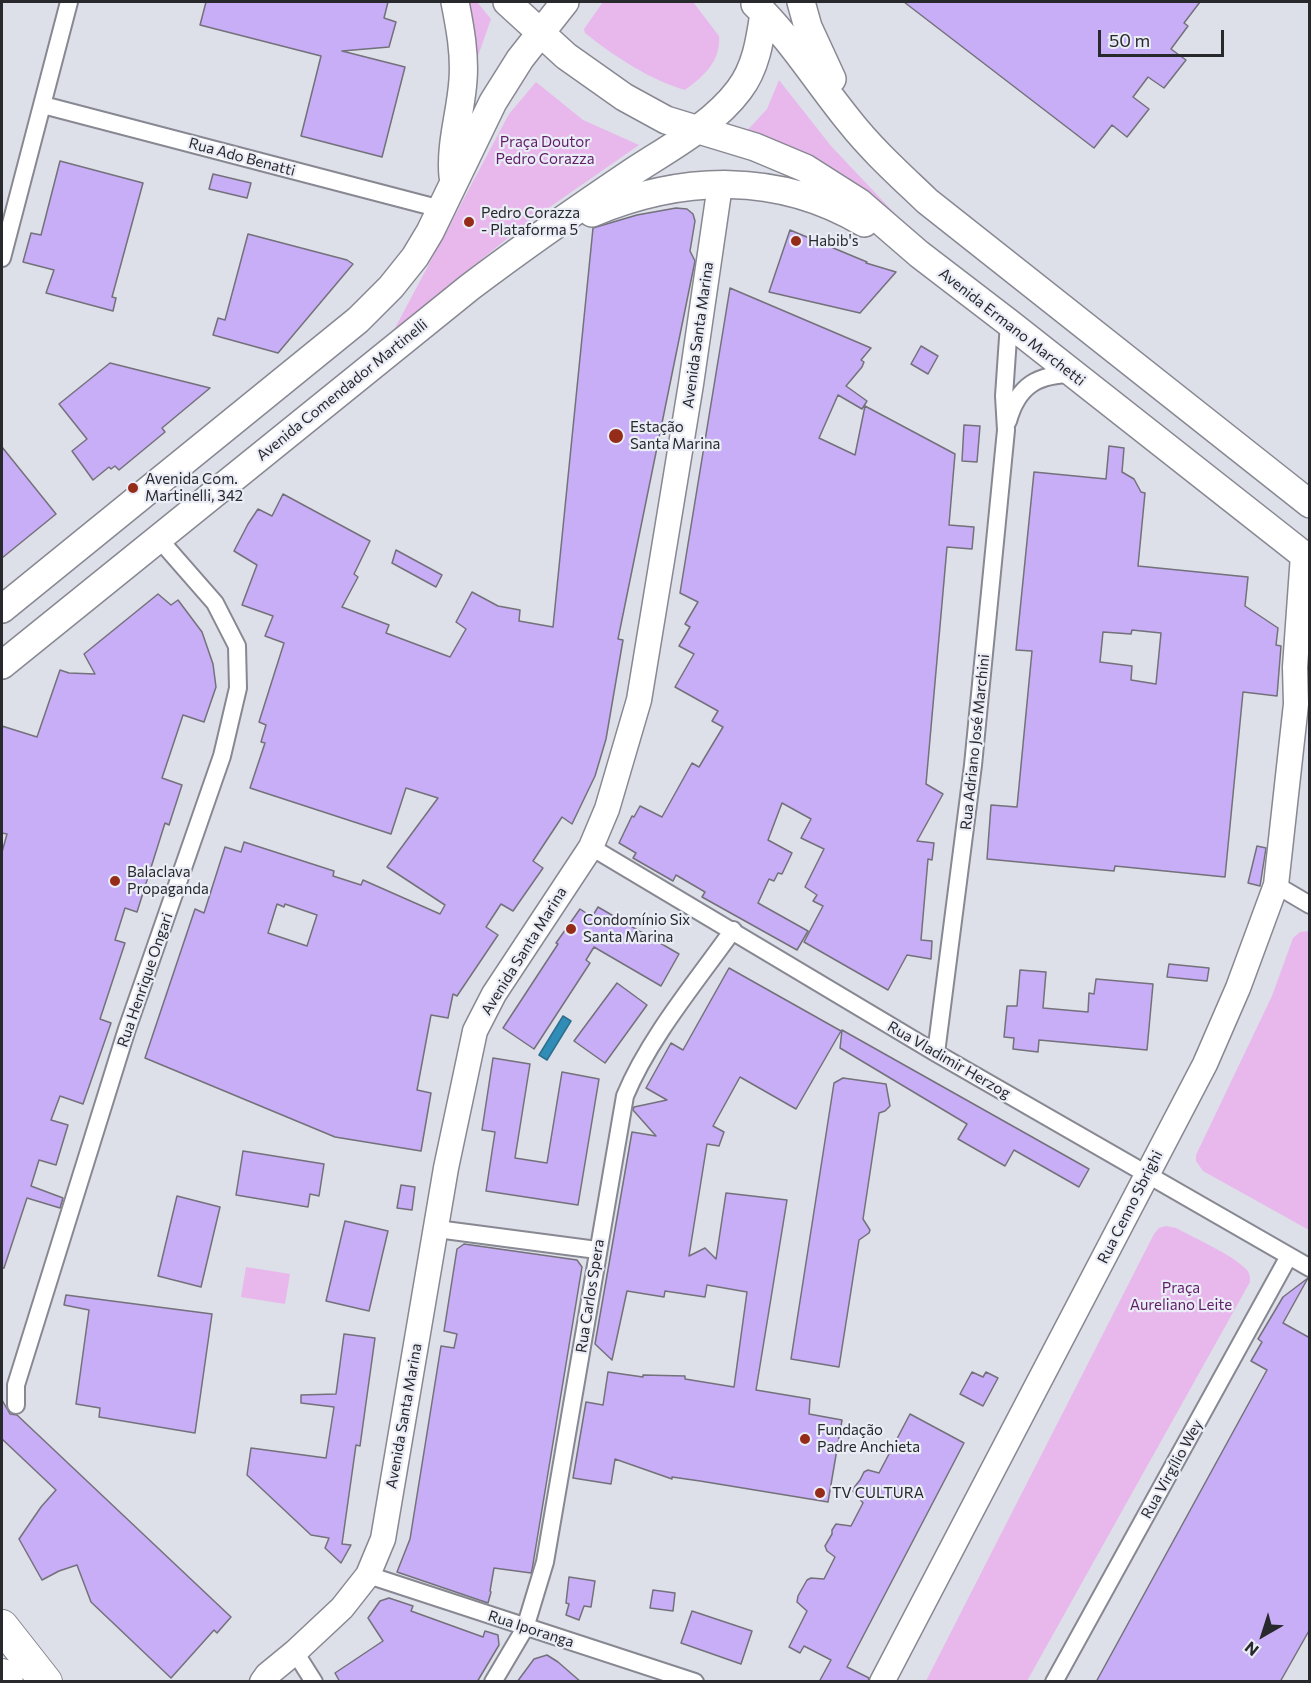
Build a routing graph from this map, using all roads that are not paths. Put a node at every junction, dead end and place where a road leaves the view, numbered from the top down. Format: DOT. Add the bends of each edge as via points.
graph roads {
  1 [pos="69,2"];
  2 [pos="455,2"];
  3 [pos="507,2"];
  4 [pos="565,2"];
  5 [pos="801,2"];
  6 [pos="761,5"];
  7 [pos="540,32"];
  8 [pos="43,105"];
  9 [pos="849,122"];
  10 [pos="696,130"];
  11 [pos="453,183"];
  12 [pos="720,185"];
  13 [pos="441,209"];
  14 [pos="539,235"];
  15 [pos="919,254"];
  16 [pos="2,258"];
  17 [pos="1009,323"];
  18 [pos="1074,374"];
  19 [pos="1006,430"];
  20 [pos="1310,504"];
  21 [pos="159,539"];
  22 [pos="1306,558"];
  23 [pos="2,609"];
  24 [pos="1310,664"];
  25 [pos="2,665"];
  26 [pos="1296,704"];
  27 [pos="591,847"];
  28 [pos="1276,885"];
  29 [pos="1310,905"];
  30 [pos="733,930"];
  31 [pos="936,1053"];
  32 [pos="1146,1174"];
  33 [pos="437,1228"];
  34 [pos="597,1250"];
  35 [pos="1289,1256"];
  36 [pos="1310,1268"];
  37 [pos="16,1405"];
  38 [pos="368,1575"];
  39 [pos="2,1626"];
  40 [pos="525,1628"];
  41 [pos="295,1652"];
  42 [pos="2,1675"];
  43 [pos="7,1682"];
  44 [pos="46,1682"];
  45 [pos="262,1682"];
  46 [pos="314,1682"];
  47 [pos="493,1682"];
  48 [pos="695,1682"];
  49 [pos="882,1682"];
  50 [pos="1054,1682"];
  1 -- 8 [label="street"];
  2 -- 11 [label="main road" via="463,79 451,155"];
  3 -- 7 [label="main road"];
  4 -- 7 [label="main road"];
  5 -- 9 [label="main road"];
  6 -- 9 [label="main road"];
  6 -- 10 [label="main road" via="759,46 752,66 740,89"];
  7 -- 10 [label="main road" via="566,56 624,97 666,120"];
  7 -- 11 [label="main road" via="493,102"];
  8 -- 13 [label="street, Rua Ado Benatti"];
  8 -- 16 [label="street"];
  9 -- 20 [label="main road" via="927,201"];
  10 -- 14 [label="main road, Avenida Comendador Martinelli"];
  10 -- 15 [label="main road, Avenida Ermano Marchetti" via="755,147 805,168 860,202"];
  11 -- 13 [label="main road"];
  12 -- 14 [label="main road" via="683,187 623,200"];
  12 -- 15 [label="main road" via="766,186 809,196"];
  12 -- 27 [label="street, Avenida Santa Marina" via="639,700 607,809"];
  13 -- 23 [label="main road" via="415,257 358,320"];
  14 -- 21 [label="main road, Avenida Comendador Martinelli" via="470,286"];
  15 -- 17 [label="main road, Avenida Ermano Marchetti"];
  17 -- 18 [label="main road, Avenida Ermano Marchetti"];
  17 -- 19 [label="street, Rua Adriano José Marchini"];
  18 -- 19 [label="street, Rua Adriano José Marchini" via="1042,378 1026,386 1014,404"];
  18 -- 22 [label="main road, Avenida Ermano Marchetti"];
  19 -- 31 [label="street, Rua Adriano José Marchini" via="973,765"];
  21 -- 25 [label="main road, Avenida Comendador Martinelli"];
  21 -- 37 [label="street, Rua Henrique Ongari" via="214,603 237,646 238,688 222,756 128,1029 16,1385"];
  22 -- 26 [label="street, Rua Cenno Sbrighi" via="1295,667"];
  24 -- 26 [label="street, Rua Cenno Sbrighi"];
  26 -- 28 [label="street, Rua Cenno Sbrighi"];
  27 -- 30 [label="street, Rua Vladimir Herzog"];
  27 -- 33 [label="street, Avenida Santa Marina" via="494,994 475,1031"];
  28 -- 29 [label="street"];
  28 -- 32 [label="street, Rua Cenno Sbrighi" via="1205,1064"];
  30 -- 31 [label="street, Rua Vladimir Herzog"];
  30 -- 34 [label="street, Rua Carlos Spera" via="633,1075 625,1096"];
  31 -- 32 [label="street, Rua Vladimir Herzog"];
  32 -- 35 [label="street, Rua Vladimir Herzog"];
  32 -- 49 [label="street, Rua Cenno Sbrighi"];
  33 -- 34 [label="street"];
  33 -- 38 [label="street, Avenida Santa Marina" via="383,1539"];
  34 -- 40 [label="street, Rua Carlos Spera" via="545,1562"];
  35 -- 36 [label="street, Rua Vladimir Herzog"];
  35 -- 50 [label="street, Rua Virgílio Wey"];
  38 -- 40 [label="street, Rua Iporanga"];
  38 -- 41 [label="street, Avenida Santa Marina" via="342,1608"];
  39 -- 44 [label="highway"];
  40 -- 47 [label="street, Rua Carlos Spera"];
  40 -- 48 [label="street, Rua Iporanga"];
  41 -- 45 [label="street, Avenida Santa Marina"];
  41 -- 46 [label="street"];
  42 -- 43 [label="highway"];
}
